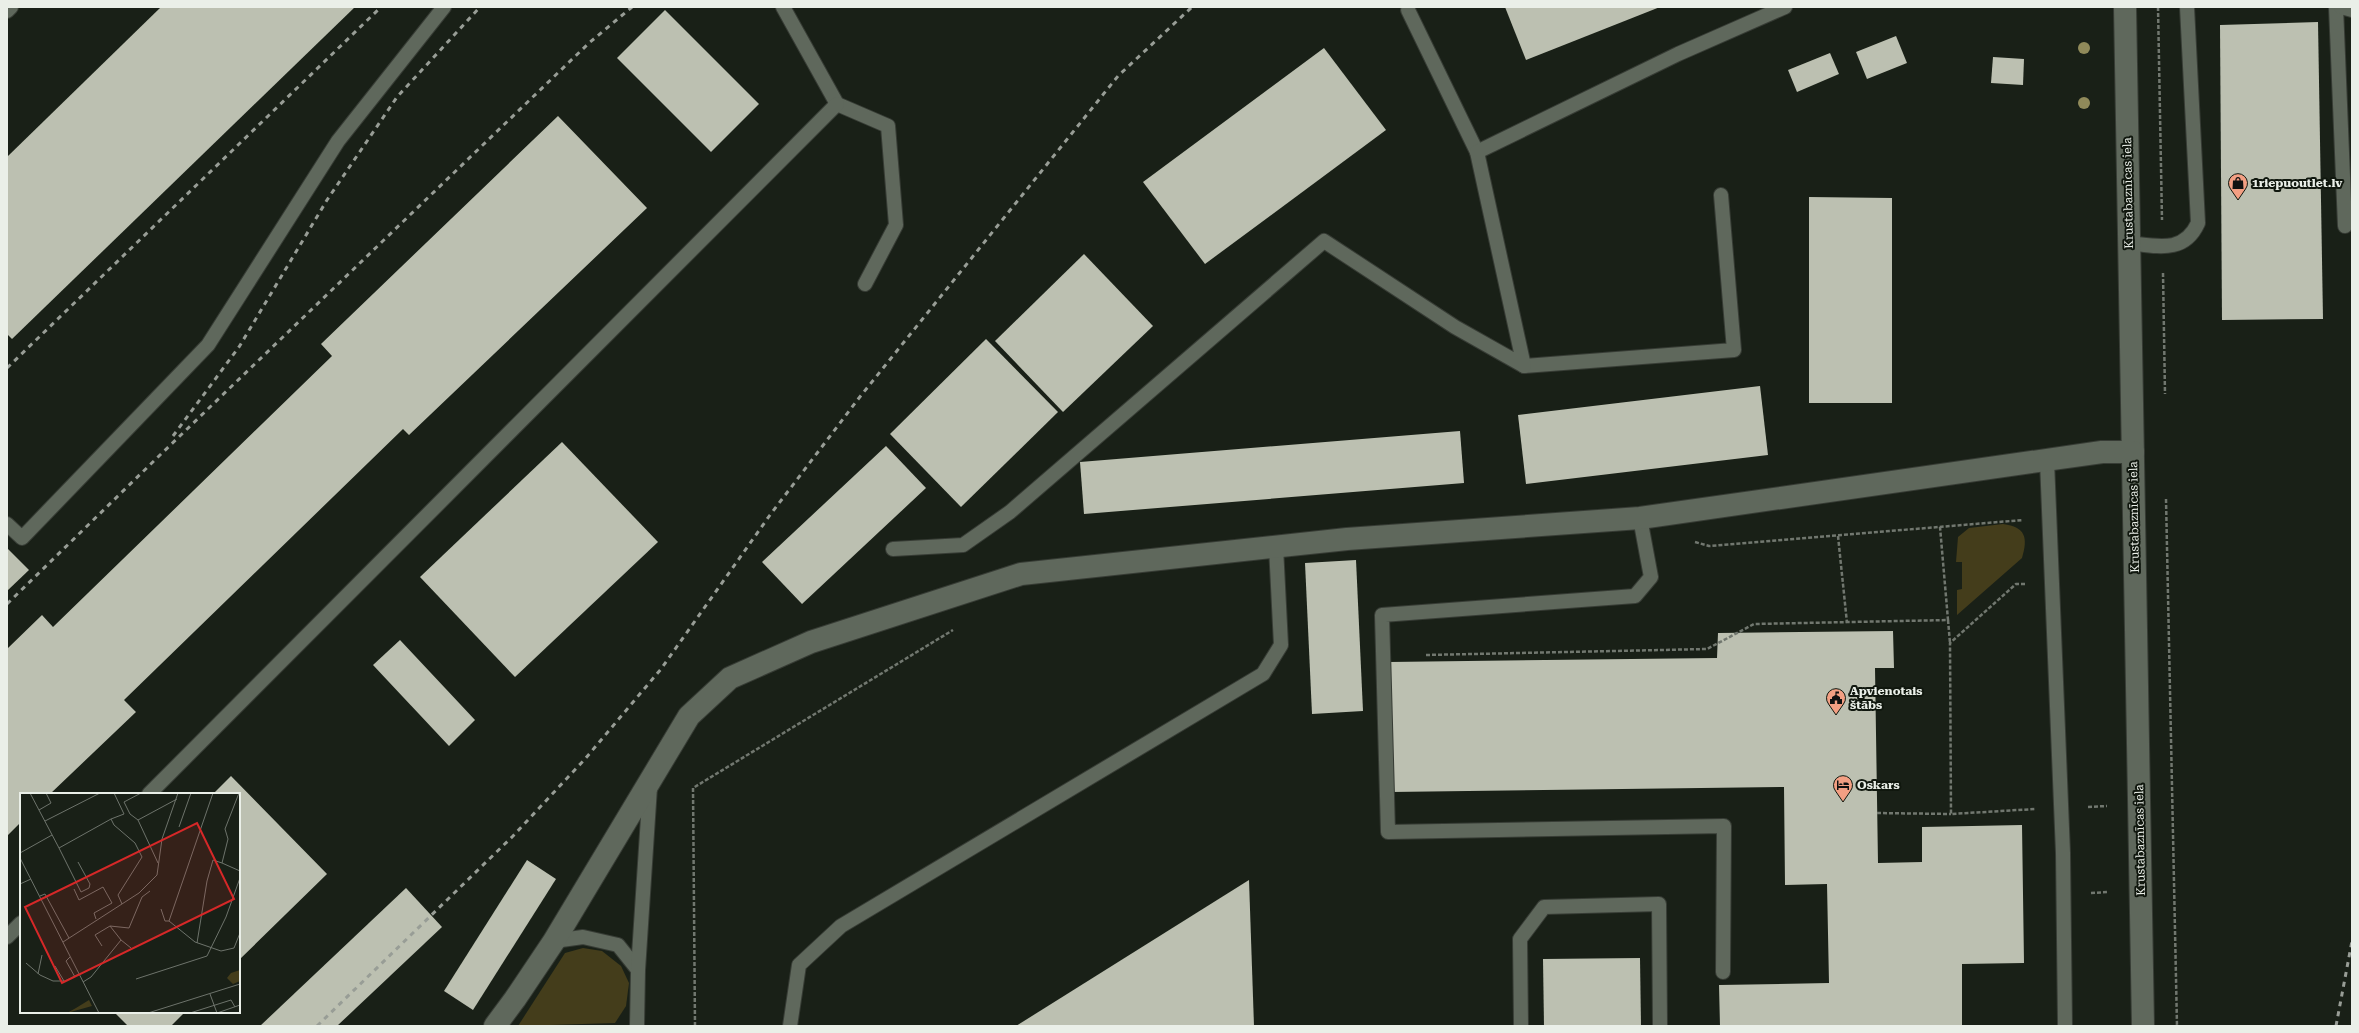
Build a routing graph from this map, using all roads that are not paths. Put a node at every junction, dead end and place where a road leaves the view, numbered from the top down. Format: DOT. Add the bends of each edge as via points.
graph roads {
  1 [pos="11,7"];
  2 [pos="444,7"];
  3 [pos="783,7"];
  4 [pos="1785,7"];
  5 [pos="2125,7"];
  6 [pos="2187,7"];
  7 [pos="2336,7"];
  8 [pos="2341,7"];
  9 [pos="1408,10"];
  10 [pos="2352,10"];
  11 [pos="7,11"];
  12 [pos="837,104"];
  13 [pos="1477,152"];
  14 [pos="1721,195"];
  15 [pos="2345,226"];
  16 [pos="2129,243"];
  17 [pos="865,284"];
  18 [pos="1524,366"];
  19 [pos="2133,452"];
  20 [pos="2047,461"];
  21 [pos="1640,518"];
  22 [pos="7,524"];
  23 [pos="1276,547"];
  24 [pos="893,549"];
  25 [pos="650,783"];
  26 [pos="151,793"];
  27 [pos="20,924"];
  28 [pos="7,937"];
  29 [pos="554,941"];
  30 [pos="638,970"];
  31 [pos="1723,972"];
  32 [pos="495,1026"];
  33 [pos="637,1026"];
  34 [pos="790,1026"];
  35 [pos="1521,1026"];
  36 [pos="1660,1026"];
  37 [pos="2065,1026"];
  38 [pos="2143,1026"];
  1 -- 11 [label="lane"];
  2 -- 22 [label="lane" via="338,141 208,344 22,538"];
  3 -- 12 [label="lane"];
  4 -- 13 [label="lane" via="1678,54"];
  5 -- 16 [label="street, Krustabaznīcas iela"];
  6 -- 16 [label="lane" via="2198,224 2193,236 2180,244 2162,246"];
  7 -- 15 [label="lane"];
  8 -- 10 [label="lane"];
  9 -- 13 [label="lane"];
  12 -- 17 [label="lane" via="888,126 896,225"];
  12 -- 26 [label="lane"];
  13 -- 18 [label="lane"];
  14 -- 18 [label="lane" via="1734,350"];
  16 -- 19 [label="street, Krustabaznīcas iela"];
  18 -- 24 [label="lane" via="1456,327 1324,241 1010,512 963,545"];
  19 -- 20 [label="street" via="2102,452"];
  19 -- 38 [label="street, Krustabaznīcas iela"];
  20 -- 21 [label="street"];
  20 -- 37 [label="lane" via="2061,808"];
  21 -- 23 [label="street" via="1347,539"];
  21 -- 31 [label="lane" via="1651,577 1635,596 1382,615 1388,832 1724,826"];
  23 -- 25 [label="street" via="1021,574 811,642 730,678 689,716"];
  23 -- 34 [label="lane" via="1280,645 1263,674 841,926 799,966"];
  25 -- 29 [label="street"];
  25 -- 30 [label="lane"];
  27 -- 28 [label="lane"];
  29 -- 30 [label="lane" via="583,937 618,945"];
  29 -- 32 [label="street"];
  30 -- 33 [label="lane"];
  35 -- 36 [label="lane" via="1520,939 1544,907 1659,904"];
}
